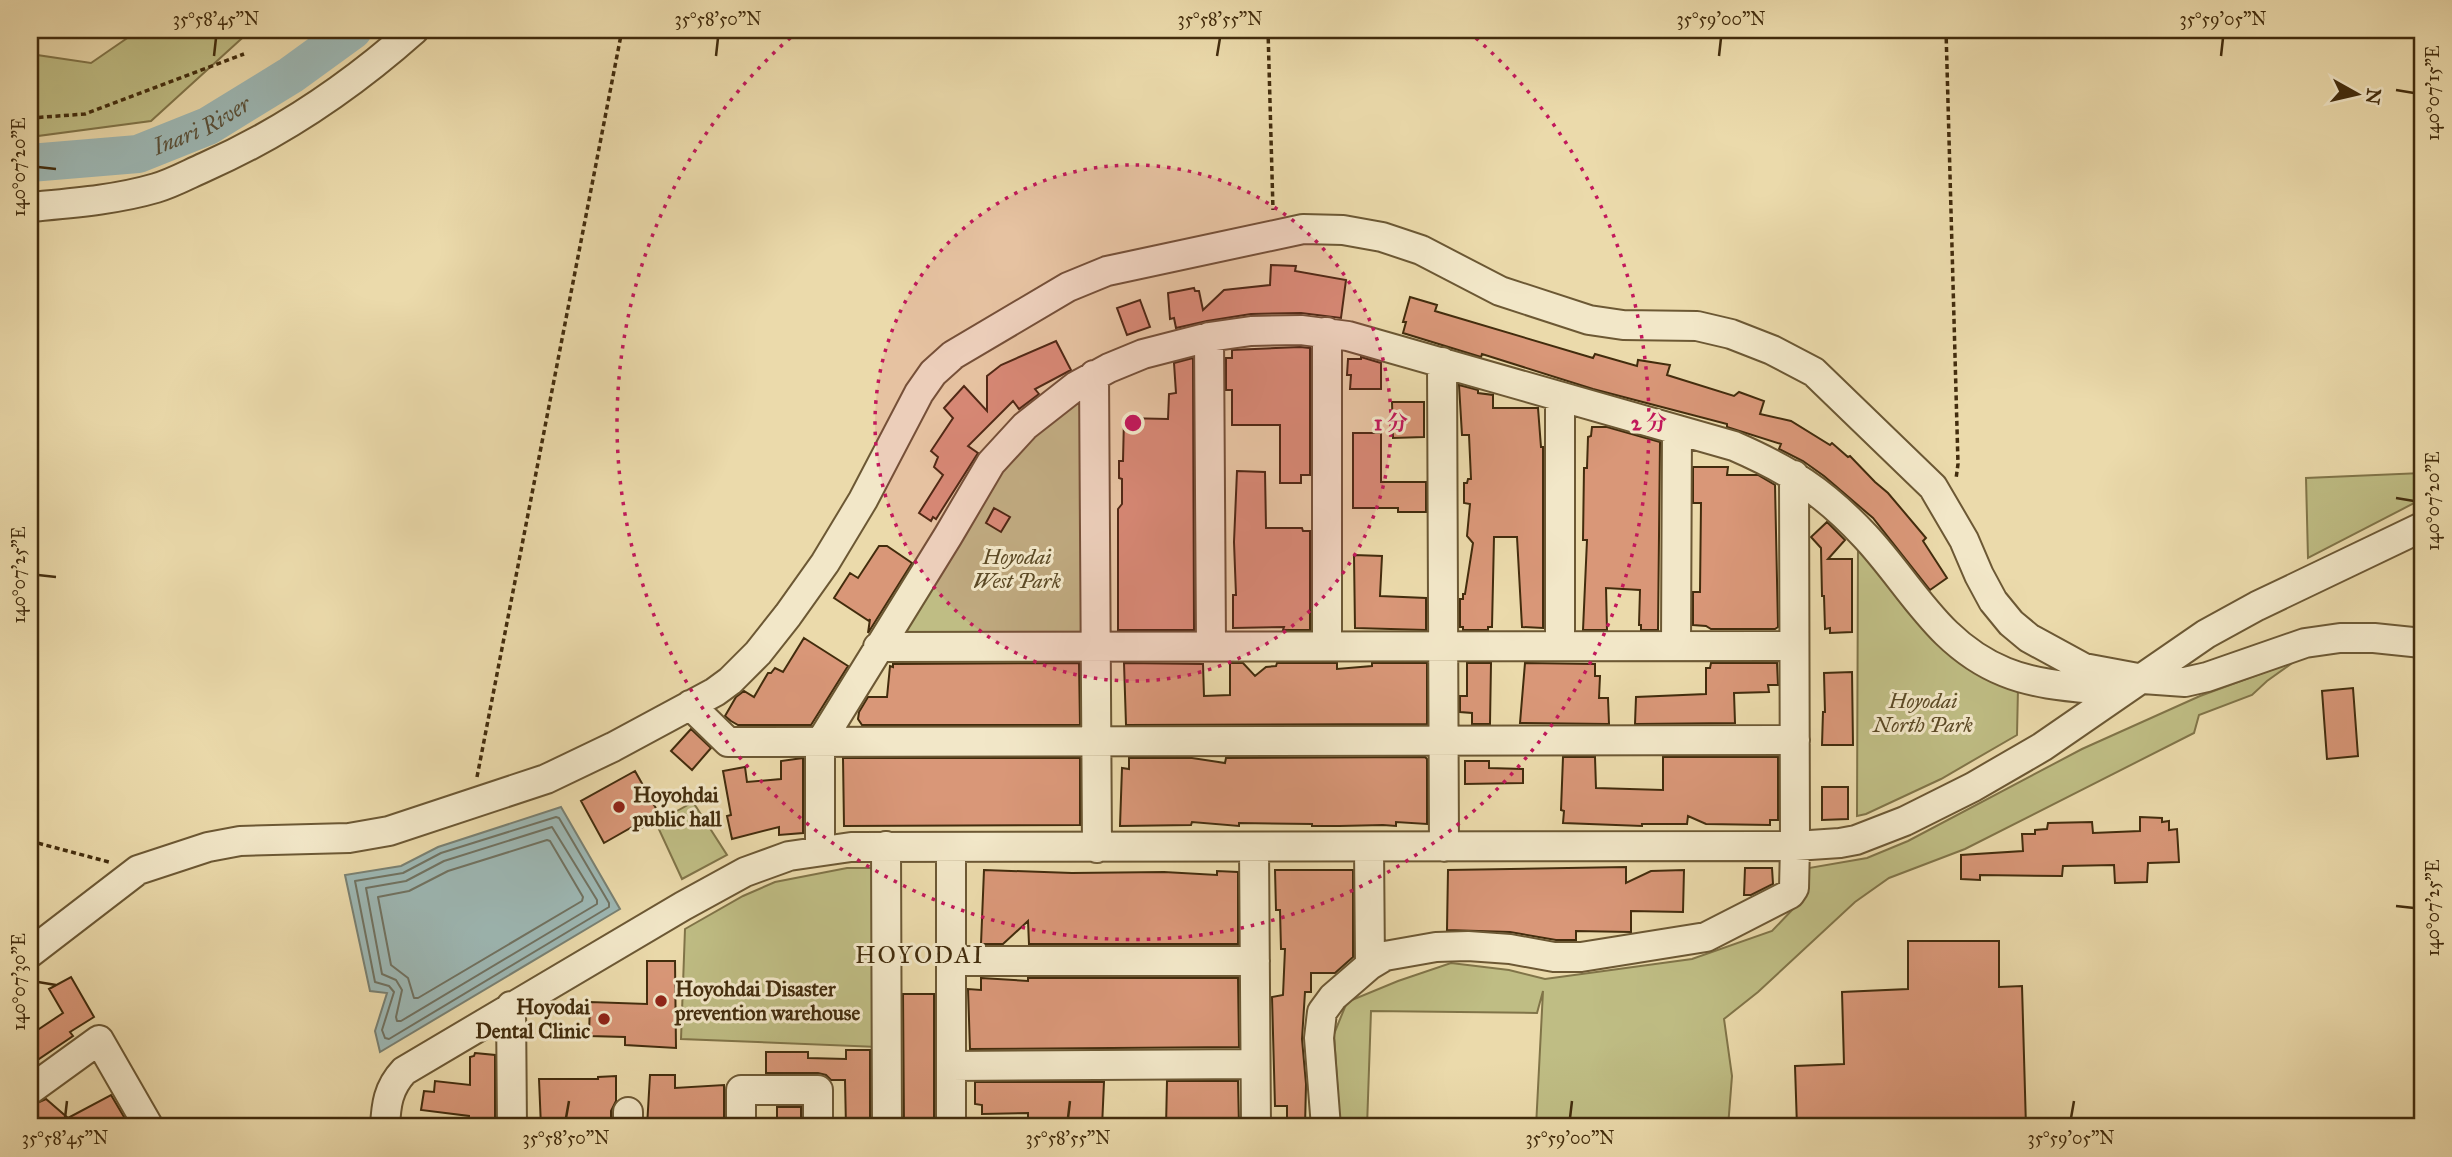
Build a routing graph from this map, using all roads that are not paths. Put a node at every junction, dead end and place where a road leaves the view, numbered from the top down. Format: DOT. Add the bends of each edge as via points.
graph roads {
  1 [pos="414,30"];
  2 [pos="30,207"];
  3 [pos="1327,332"];
  4 [pos="1209,337"];
  5 [pos="1442,362"];
  6 [pos="1094,375"];
  7 [pos="1560,397"];
  8 [pos="1677,430"];
  9 [pos="1794,475"];
  10 [pos="2422,527"];
  11 [pos="2422,643"];
  12 [pos="878,646"];
  13 [pos="1096,646"];
  14 [pos="1211,646"];
  15 [pos="1327,646"];
  16 [pos="1443,646"];
  17 [pos="1560,646"];
  18 [pos="1676,646"];
  19 [pos="1794,646"];
  20 [pos="2133,686"];
  21 [pos="690,705"];
  22 [pos="1795,740"];
  23 [pos="1097,742"];
  24 [pos="1444,742"];
  25 [pos="820,743"];
  26 [pos="886,846"];
  27 [pos="1795,846"];
  28 [pos="951,847"];
  29 [pos="1254,847"];
  30 [pos="1369,847"];
  31 [pos="1444,847"];
  32 [pos="1097,848"];
  33 [pos="820,850"];
  34 [pos="30,953"];
  35 [pos="951,961"];
  36 [pos="1255,961"];
  37 [pos="1370,965"];
  38 [pos="511,1006"];
  39 [pos="1255,1064"];
  40 [pos="951,1066"];
  41 [pos="30,1090"];
  42 [pos="149,1127"];
  43 [pos="385,1127"];
  44 [pos="512,1127"];
  45 [pos="741,1127"];
  46 [pos="818,1127"];
  47 [pos="887,1127"];
  48 [pos="951,1127"];
  49 [pos="1255,1127"];
  50 [pos="1326,1127"];
  1 -- 2 [label="street" via="326,100 221,160 158,188 91,202"];
  3 -- 4 [label="street" via="1251,331"];
  3 -- 5 [label="street"];
  3 -- 15 [label="street"];
  4 -- 6 [label="street" via="1143,354"];
  4 -- 14 [label="street"];
  5 -- 7 [label="street"];
  5 -- 16 [label="street"];
  6 -- 12 [label="street" via="1025,426 990,463"];
  6 -- 13 [label="street"];
  7 -- 8 [label="street"];
  7 -- 17 [label="street"];
  8 -- 9 [label="street" via="1734,446"];
  8 -- 18 [label="street"];
  9 -- 19 [label="street"];
  9 -- 20 [label="street" via="1867,538 1916,602 1962,648 2005,672 2032,680"];
  10 -- 20 [label="street" via="2206,634"];
  11 -- 20 [label="street" via="2374,638 2305,643 2200,679"];
  12 -- 13 [label="street"];
  12 -- 25 [label="street"];
  13 -- 14 [label="street"];
  13 -- 23 [label="street"];
  14 -- 15 [label="street"];
  15 -- 16 [label="street"];
  16 -- 17 [label="street"];
  16 -- 24 [label="street"];
  17 -- 18 [label="street"];
  18 -- 19 [label="street"];
  19 -- 22 [label="street"];
  20 -- 21 [label="street" via="2084,668 2011,623 1988,592 1933,487 1814,372 1731,334 1697,326 1589,320 1500,291 1421,250 1382,237 1303,229 1107,271 1068,288 953,355 919,393 863,500 788,615 730,681"];
  20 -- 27 [label="street" via="2042,747 1905,821 1856,840"];
  21 -- 25 [label="street" via="729,742"];
  21 -- 34 [label="street" via="546,779 389,831 349,838 240,841 208,846 138,870"];
  22 -- 24 [label="street"];
  22 -- 27 [label="street"];
  23 -- 24 [label="street"];
  23 -- 25 [label="street"];
  23 -- 32 [label="street"];
  24 -- 31 [label="street"];
  25 -- 33 [label="street"];
  26 -- 28 [label="street"];
  26 -- 33 [label="street"];
  26 -- 47 [label="street"];
  27 -- 31 [label="street"];
  27 -- 37 [label="street" via="1790,894 1706,937 1581,957 1436,947 1385,956"];
  28 -- 32 [label="street"];
  28 -- 35 [label="street"];
  29 -- 30 [label="street"];
  29 -- 32 [label="street"];
  29 -- 36 [label="street"];
  30 -- 31 [label="street"];
  30 -- 37 [label="street"];
  33 -- 38 [label="street" via="745,872"];
  35 -- 36 [label="street"];
  35 -- 40 [label="street"];
  36 -- 39 [label="street"];
  37 -- 50 [label="street" via="1322,1012 1319,1038"];
  38 -- 43 [label="street" via="404,1071 390,1091"];
  38 -- 44 [label="street"];
  39 -- 40 [label="street"];
  39 -- 49 [label="street"];
  40 -- 48 [label="street"];
  41 -- 42 [label="street" via="99,1040"];
  45 -- 46 [label="street" via="741,1090 818,1090"];
}
